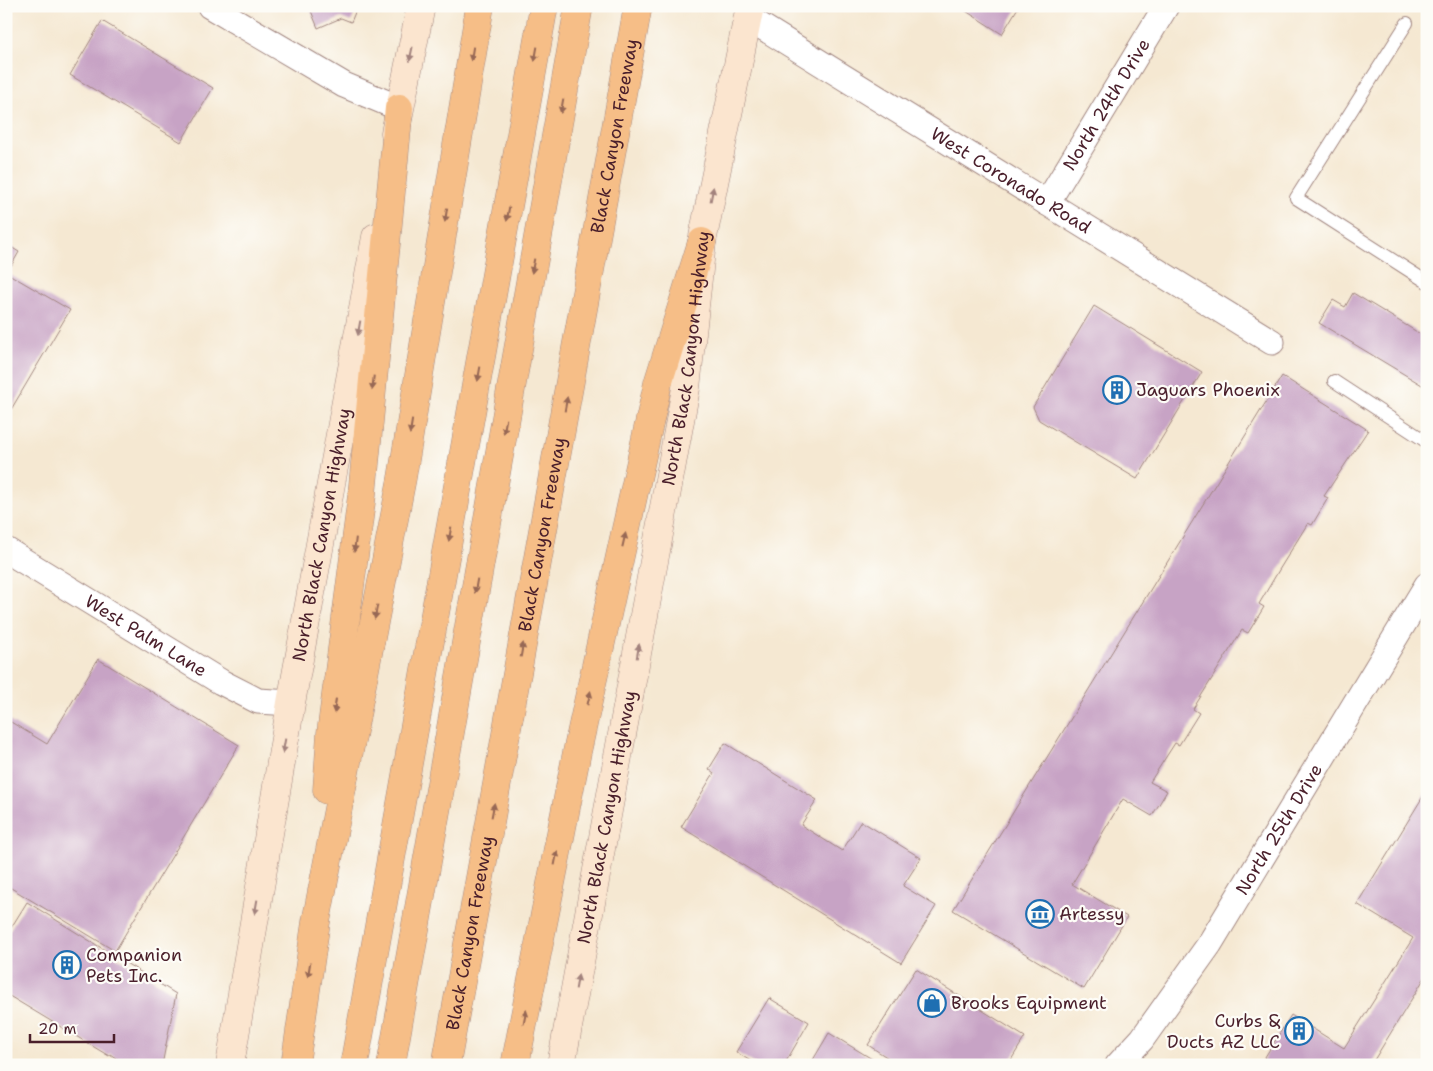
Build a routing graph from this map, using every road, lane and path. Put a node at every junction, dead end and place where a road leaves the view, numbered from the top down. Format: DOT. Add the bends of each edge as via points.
graph roads {
  1 [pos="210,6"];
  2 [pos="421,6"];
  3 [pos="480,6"];
  4 [pos="544,6"];
  5 [pos="580,6"];
  6 [pos="638,6"];
  7 [pos="1166,6"];
  8 [pos="749,12"];
  9 [pos="1407,23"];
  10 [pos="400,108"];
  11 [pos="1047,203"];
  12 [pos="702,242"];
  13 [pos="1427,282"];
  14 [pos="1272,342"];
  15 [pos="1334,381"];
  16 [pos="1427,442"];
  17 [pos="6,550"];
  18 [pos="1427,585"];
  19 [pos="291,703"];
  20 [pos="316,922"];
  21 [pos="230,1065"];
  22 [pos="295,1065"];
  23 [pos="354,1065"];
  24 [pos="391,1065"];
  25 [pos="446,1065"];
  26 [pos="515,1065"];
  27 [pos="562,1065"];
  28 [pos="1118,1065"];
  1 -- 10 [label="street" via="344,85"];
  2 -- 10 [label="main road, North Black Canyon Highway, one-way"];
  3 -- 20 [label="highway, one-way" via="402,478"];
  4 -- 23 [label="highway, one-way"];
  5 -- 24 [label="highway, one-way"];
  25 -- 6 [label="highway, Black Canyon Freeway, one-way"];
  7 -- 11 [label="street, North 24th Drive"];
  8 -- 11 [label="street, West Coronado Road"];
  12 -- 8 [label="main road, North Black Canyon Highway, one-way"];
  9 -- 13 [label="lane" via="1296,198"];
  10 -- 19 [label="main road, North Black Canyon Highway, one-way"];
  10 -- 20 [label="highway, one-way" via="362,494 331,734"];
  11 -- 14 [label="street, West Coronado Road"];
  26 -- 12 [label="highway, one-way" via="577,752 658,383"];
  27 -- 12 [label="main road, North Black Canyon Highway, one-way" via="686,388"];
  15 -- 16 [label="lane"];
  17 -- 19 [label="street, West Palm Lane" via="221,682 258,700"];
  18 -- 28 [label="street, North 25th Drive" via="1209,944 1142,1040"];
  19 -- 21 [label="main road, North Black Canyon Highway, one-way"];
  20 -- 22 [label="highway, one-way"];
}
